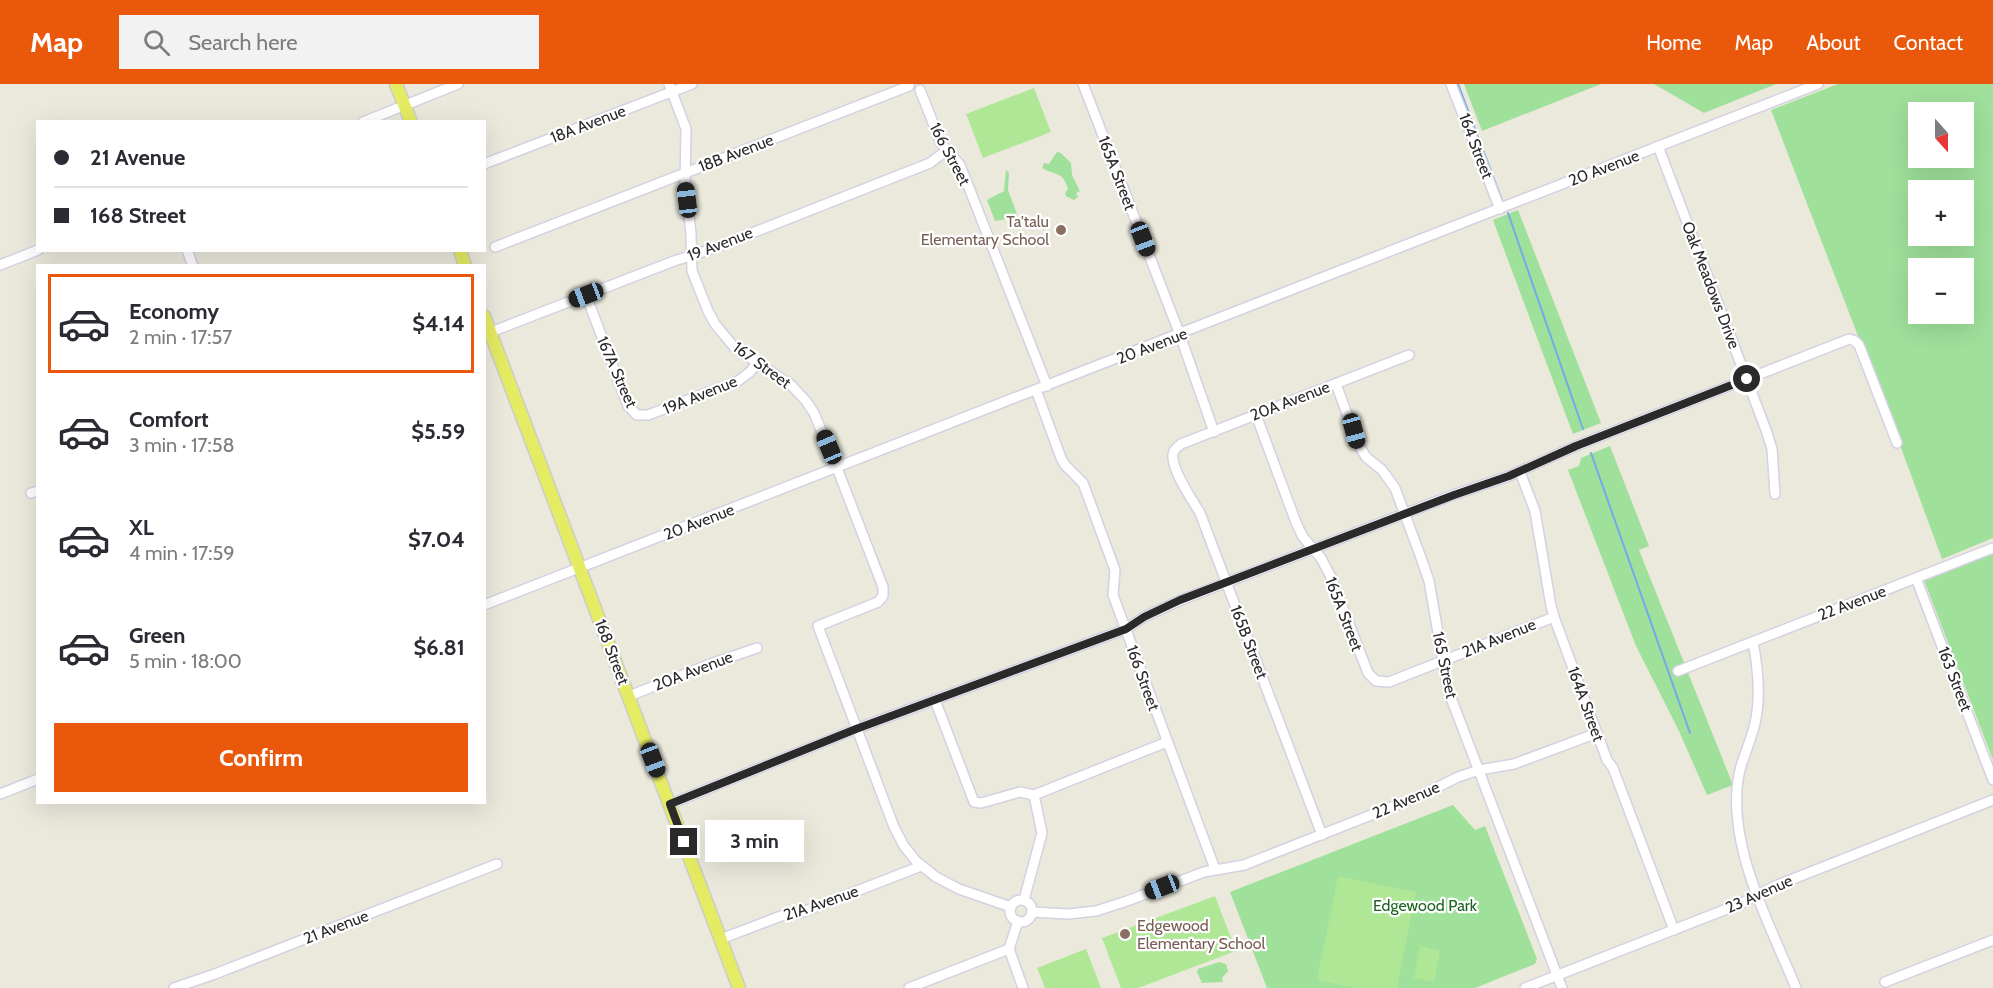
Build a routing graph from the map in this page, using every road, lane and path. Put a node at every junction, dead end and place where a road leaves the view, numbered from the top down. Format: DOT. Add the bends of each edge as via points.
graph roads {
  1 [pos="396,84"];
  2 [pos="458,84"];
  3 [pos="692,84"];
  4 [pos="1083,84"];
  5 [pos="1452,84"];
  6 [pos="1818,84"];
  7 [pos="908,85"];
  8 [pos="922,87"];
  9 [pos="671,88"];
  10 [pos="404,105"];
  11 [pos="368,120"];
  12 [pos="410,120"];
  13 [pos="1658,146"];
  14 [pos="947,150"];
  15 [pos="486,163"];
  16 [pos="686,173"];
  17 [pos="1500,208"];
  18 [pos="495,247"];
  19 [pos="36,251"];
  20 [pos="691,256"];
  21 [pos="0,265"];
  22 [pos="586,295"];
  23 [pos="486,321"];
  24 [pos="491,332"];
  25 [pos="1180,335"];
  26 [pos="1409,355"];
  27 [pos="757,363"];
  28 [pos="1747,379"];
  29 [pos="1336,384"];
  30 [pos="1047,386"];
  31 [pos="1036,390"];
  32 [pos="637,415"];
  33 [pos="1256,415"];
  34 [pos="1214,432"];
  35 [pos="1897,443"];
  36 [pos="1174,451"];
  37 [pos="837,468"];
  38 [pos="1520,472"];
  39 [pos="1775,494"];
  40 [pos="1405,514"];
  41 [pos="1993,548"];
  42 [pos="1313,549"];
  43 [pos="581,568"];
  44 [pos="1916,578"];
  45 [pos="1227,583"];
  46 [pos="486,604"];
  47 [pos="1554,616"];
  48 [pos="1126,629"];
  49 [pos="1753,642"];
  50 [pos="757,648"];
  51 [pos="1443,661"];
  52 [pos="1678,671"];
  53 [pos="1376,681"];
  54 [pos="629,696"];
  55 [pos="935,700"];
  56 [pos="856,729"];
  57 [pos="1597,733"];
  58 [pos="1167,742"];
  59 [pos="1479,770"];
  60 [pos="36,780"];
  61 [pos="1993,780"];
  62 [pos="0,794"];
  63 [pos="1034,795"];
  64 [pos="1993,800"];
  65 [pos="670,804"];
  66 [pos="1322,835"];
  67 [pos="497,864"];
  68 [pos="921,866"];
  69 [pos="1215,868"];
  70 [pos="1758,895"];
  71 [pos="1024,900"];
  72 [pos="1011,907"];
  73 [pos="1032,912"];
  74 [pos="1018,921"];
  75 [pos="1674,930"];
  76 [pos="721,939"];
  77 [pos="1993,940"];
  78 [pos="1009,949"];
  79 [pos="1557,975"];
  80 [pos="1885,982"];
  81 [pos="174,988"];
  82 [pos="739,988"];
  83 [pos="909,988"];
  84 [pos="1023,988"];
  85 [pos="1525,988"];
  86 [pos="1562,988"];
  87 [pos="1796,988"];
  1 -- 10 [label="main road"];
  2 -- 10 [label="street"];
  3 -- 9 [label="street, 18A Avenue"];
  4 -- 25 [label="street, 165A Street"];
  5 -- 17 [label="street, 164 Street"];
  6 -- 13 [label="street, 20 Avenue"];
  7 -- 8 [label="street" via="914,90"];
  7 -- 16 [label="street, 18B Avenue"];
  8 -- 14 [label="street, 166 Street" via="939,138"];
  9 -- 15 [label="street, 18A Avenue"];
  9 -- 16 [label="street, 167 Street" via="686,129"];
  10 -- 11 [label="street"];
  10 -- 12 [label="main road"];
  13 -- 17 [label="street, 20 Avenue"];
  13 -- 28 [label="street, Oak Meadows Drive"];
  14 -- 20 [label="street, 19 Avenue" via="930,163"];
  14 -- 30 [label="street, 166 Street" via="960,165"];
  16 -- 18 [label="street, 18B Avenue"];
  16 -- 20 [label="street, 167 Street"];
  17 -- 25 [label="street, 20 Avenue"];
  19 -- 21 [label="street"];
  20 -- 22 [label="street, 19 Avenue"];
  20 -- 27 [label="street, 167 Street" via="696,283 715,324 734,347"];
  22 -- 24 [label="street, 19 Avenue"];
  22 -- 32 [label="street, 167A Street" via="628,406"];
  23 -- 24 [label="main road, 168 Street"];
  24 -- 43 [label="main road, 168 Street"];
  25 -- 30 [label="street, 20 Avenue"];
  25 -- 34 [label="street, 165A Street"];
  26 -- 29 [label="street, 20A Avenue"];
  27 -- 32 [label="street, 19A Avenue" via="738,381 648,415"];
  27 -- 37 [label="street, 167 Street" via="781,377 806,400"];
  28 -- 35 [label="street" via="1849,339 1857,342"];
  28 -- 38 [label="street"];
  28 -- 39 [label="street, Oak Meadows Drive" via="1772,449"];
  29 -- 33 [label="street, 20A Avenue"];
  29 -- 40 [label="street, 165 Street" via="1358,444 1395,488"];
  30 -- 31 [label="street, 20 Avenue"];
  31 -- 37 [label="street, 20 Avenue"];
  31 -- 48 [label="street, 166 Street" via="1061,458 1083,483 1115,570 1113,595"];
  33 -- 34 [label="street, 20A Avenue"];
  33 -- 42 [label="street, 165A Street" via="1297,525"];
  34 -- 36 [label="street, 20A Avenue" via="1181,444"];
  36 -- 45 [label="street, 165B Street" via="1177,473 1200,513"];
  37 -- 43 [label="street, 20 Avenue"];
  37 -- 56 [label="street, 167 Street" via="883,587 878,602 818,626"];
  38 -- 40 [label="street"];
  38 -- 47 [label="street, 164A Street" via="1535,511"];
  40 -- 42 [label="street"];
  40 -- 51 [label="street, 165 Street" via="1425,568"];
  41 -- 44 [label="street, 22 Avenue"];
  42 -- 45 [label="street"];
  42 -- 53 [label="street, 165A Street" via="1331,578 1368,673"];
  43 -- 46 [label="street, 20 Avenue"];
  43 -- 54 [label="main road, 168 Street"];
  44 -- 49 [label="street, 22 Avenue"];
  44 -- 61 [label="street, 163 Street"];
  45 -- 48 [label="street" via="1180,600"];
  45 -- 66 [label="street, 165B Street"];
  47 -- 51 [label="street, 21A Avenue"];
  47 -- 57 [label="street, 164A Street"];
  48 -- 55 [label="street"];
  48 -- 58 [label="street, 166 Street"];
  49 -- 52 [label="street, 22 Avenue"];
  49 -- 70 [label="street" via="1758,707 1740,766 1736,802 1743,850"];
  50 -- 54 [label="street, 20A Avenue"];
  51 -- 53 [label="street, 21A Avenue" via="1389,682"];
  51 -- 59 [label="street, 165 Street" via="1448,690"];
  54 -- 65 [label="main road, 168 Street"];
  55 -- 56 [label="street"];
  55 -- 63 [label="street" via="974,802 1020,792"];
  56 -- 65 [label="street"];
  56 -- 68 [label="street" via="894,827"];
  57 -- 59 [label="street, 22 Avenue" via="1514,764"];
  57 -- 75 [label="street, 164A Street"];
  58 -- 63 [label="street"];
  58 -- 69 [label="street, 166 Street"];
  59 -- 66 [label="street, 22 Avenue"];
  59 -- 79 [label="street, 165 Street"];
  60 -- 62 [label="street"];
  63 -- 71 [label="street" via="1042,833"];
  64 -- 70 [label="street, 23 Avenue"];
  65 -- 76 [label="main road, 168 Street"];
  66 -- 69 [label="street, 22 Avenue" via="1244,865"];
  67 -- 81 [label="street, 21 Avenue"];
  68 -- 72 [label="street" via="959,889"];
  68 -- 76 [label="street, 21A Avenue"];
  69 -- 73 [label="street, 22 Avenue" via="1095,911"];
  70 -- 75 [label="street, 23 Avenue"];
  70 -- 87 [label="street"];
  71 -- 72 [label="street"];
  71 -- 73 [label="street" via="1030,903"];
  72 -- 74 [label="street" via="1011,914"];
  73 -- 74 [label="street" via="1029,919"];
  74 -- 78 [label="street"];
  75 -- 79 [label="street, 23 Avenue"];
  76 -- 82 [label="main road, 168 Street"];
  77 -- 80 [label="street"];
  78 -- 83 [label="street"];
  78 -- 84 [label="street"];
  79 -- 85 [label="street, 23 Avenue"];
  79 -- 86 [label="street, 165 Street"];
}
